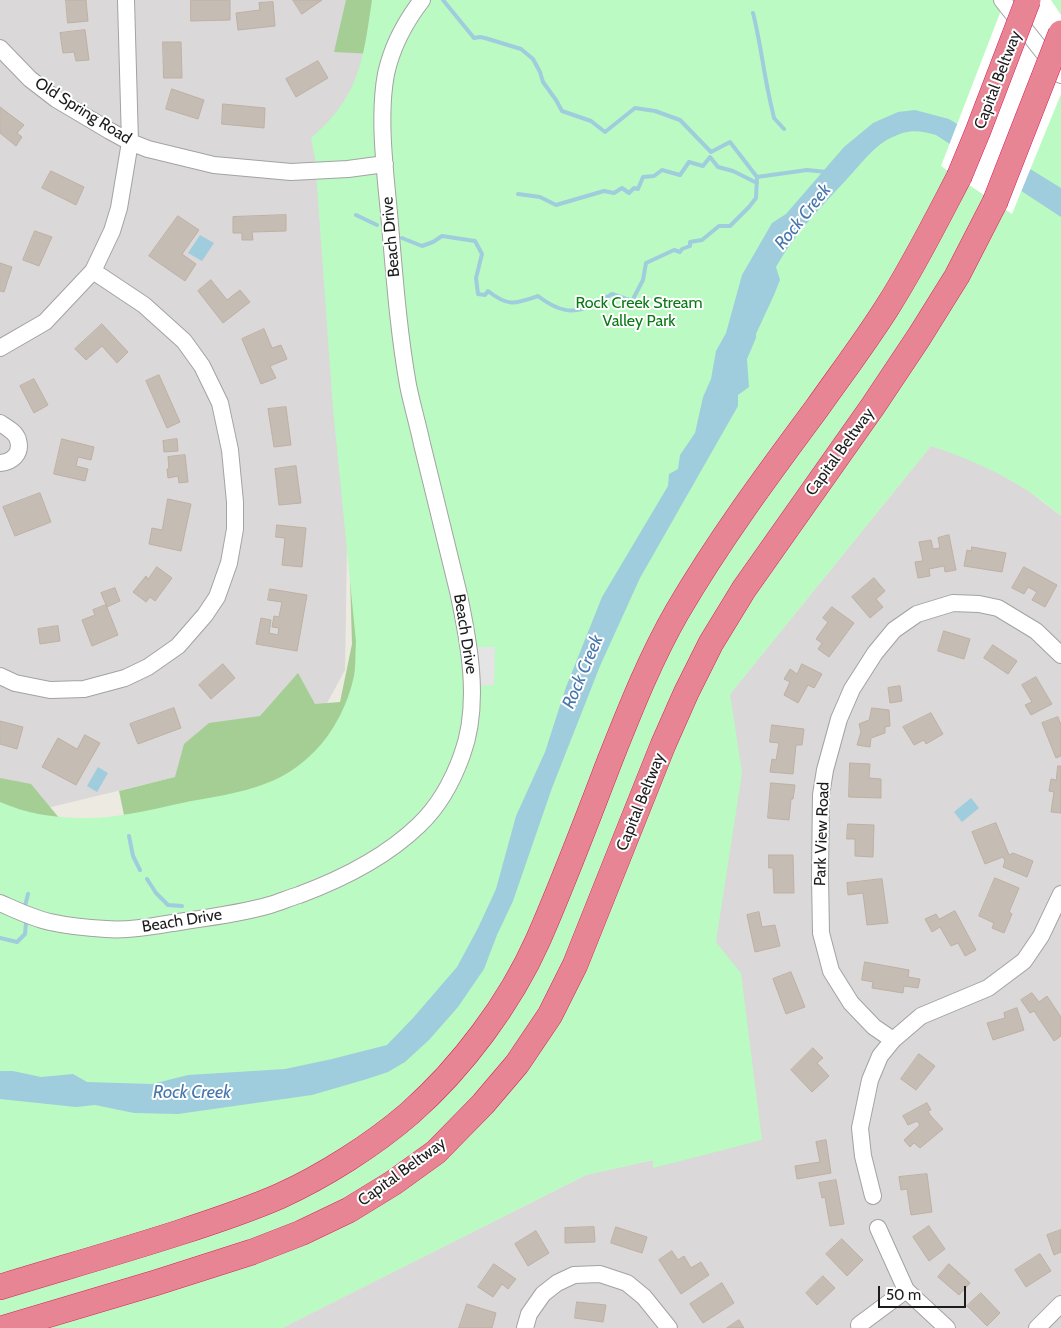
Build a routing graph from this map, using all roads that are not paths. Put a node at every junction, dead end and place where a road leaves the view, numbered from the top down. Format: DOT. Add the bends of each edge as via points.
graph roads {
  1 [pos="126,0"];
  2 [pos="422,0"];
  3 [pos="1002,0"];
  4 [pos="1028,0"];
  5 [pos="1061,33"];
  6 [pos="0,48"];
  7 [pos="1061,75"];
  8 [pos="130,142"];
  9 [pos="385,164"];
  10 [pos="93,271"];
  11 [pos="0,348"];
  12 [pos="0,423"];
  13 [pos="0,463"];
  14 [pos="1061,655"];
  15 [pos="0,676"];
  16 [pos="1061,894"];
  17 [pos="0,903"];
  18 [pos="893,1040"];
  19 [pos="873,1196"];
  20 [pos="878,1228"];
  21 [pos="143,1245"];
  22 [pos="0,1274"];
  23 [pos="0,1287"];
  24 [pos="906,1290"];
  25 [pos="1061,1304"];
  26 [pos="859,1325"];
  27 [pos="4,1328"];
  28 [pos="525,1328"];
  29 [pos="669,1328"];
  30 [pos="947,1328"];
  31 [pos="1037,1328"];
  1 -- 8 [label="street"];
  2 -- 9 [label="street, Beach Drive" via="399,35 386,74 383,96"];
  3 -- 7 [label="street"];
  4 -- 21 [label="highway, Capital Beltway, bridge" via="959,177 921,250 843,372 708,560 676,615 623,728 536,945 481,1035 453,1070 410,1113 329,1170 238,1214"];
  5 -- 27 [label="highway, Capital Beltway, bridge" via="995,202 957,276 874,406 744,589 711,643 686,693 571,973 550,1015 517,1064 436,1152 349,1210 252,1252"];
  6 -- 8 [label="street, Old Spring Road" via="30,79 56,99"];
  8 -- 9 [label="street, Old Spring Road" via="214,165 291,172"];
  8 -- 10 [label="street" via="119,208 112,232"];
  9 -- 17 [label="street, Beach Drive" via="408,386 466,623 470,653 470,720 463,754 450,781 438,803 395,846 332,882 271,905 195,920 107,930 49,922"];
  10 -- 11 [label="street" via="45,322"];
  10 -- 15 [label="street" via="144,305 184,341 202,366 220,402 230,450 235,502 230,563 217,598 205,616 178,646 148,667 125,678 84,689 50,690"];
  12 -- 13 [label="street" via="19,441 14,458"];
  14 -- 18 [label="street, Park View Road" via="1036,631 998,608 953,603 917,614 894,630 875,652 838,719 821,795 821,933 831,971 851,1003 874,1027"];
  16 -- 18 [label="street" via="1041,936 1024,961 988,988 921,1016"];
  18 -- 19 [label="street" via="880,1056 870,1080 860,1128"];
  20 -- 24 [label="street"];
  21 -- 22 [label="highway"];
  21 -- 23 [label="highway, Capital Beltway"];
  24 -- 26 [label="street"];
  24 -- 30 [label="street"];
  25 -- 31 [label="street"];
  28 -- 29 [label="street" via="529,1314 543,1294 557,1283 574,1275 600,1274 627,1283 644,1297"];
}
